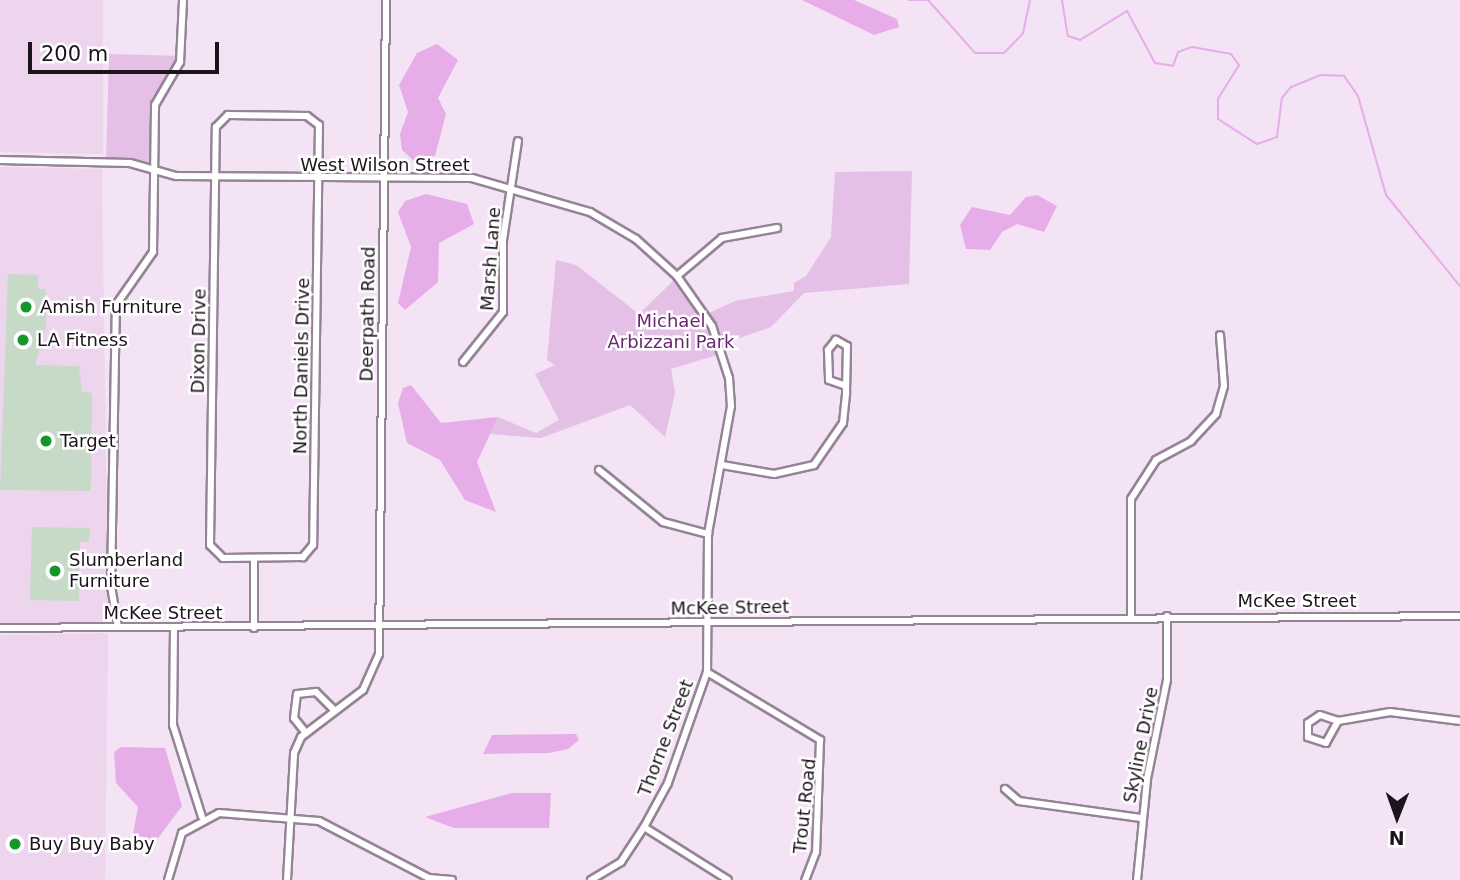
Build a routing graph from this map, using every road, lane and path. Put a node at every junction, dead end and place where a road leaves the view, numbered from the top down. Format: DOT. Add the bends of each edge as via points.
graph roads {
  1 [pos="183,0"];
  2 [pos="386,0"];
  3 [pos="216,127"];
  4 [pos="518,141"];
  5 [pos="0,160"];
  6 [pos="155,170"];
  7 [pos="216,177"];
  8 [pos="318,178"];
  9 [pos="383,179"];
  10 [pos="511,186"];
  11 [pos="777,228"];
  12 [pos="677,276"];
  13 [pos="1220,335"];
  14 [pos="463,362"];
  15 [pos="846,386"];
  16 [pos="722,465"];
  17 [pos="599,470"];
  18 [pos="708,534"];
  19 [pos="254,558"];
  20 [pos="1131,616"];
  21 [pos="1167,616"];
  22 [pos="1460,616"];
  23 [pos="706,623"];
  24 [pos="118,627"];
  25 [pos="0,628"];
  26 [pos="174,628"];
  27 [pos="254,628"];
  28 [pos="379,628"];
  29 [pos="707,671"];
  30 [pos="334,710"];
  31 [pos="1338,721"];
  32 [pos="1460,721"];
  33 [pos="306,733"];
  34 [pos="1006,789"];
  35 [pos="288,815"];
  36 [pos="202,817"];
  37 [pos="1142,818"];
  38 [pos="644,827"];
  39 [pos="429,879"];
  40 [pos="168,880"];
  41 [pos="287,880"];
  42 [pos="452,880"];
  43 [pos="591,880"];
  44 [pos="728,880"];
  45 [pos="805,880"];
  46 [pos="1137,880"];
  1 -- 6 [label="street" via="180,62 155,105"];
  2 -- 9 [label="street, Deerpath Road"];
  3 -- 7 [label="street, Dixon Drive"];
  3 -- 8 [label="street, North Daniels Drive" via="228,116 307,116 320,130"];
  4 -- 10 [label="street, Marsh Lane"];
  5 -- 6 [label="street, West Wilson Street" via="118,162"];
  6 -- 7 [label="street, West Wilson Street"];
  6 -- 24 [label="street" via="153,252 116,304 111,586"];
  7 -- 8 [label="street, West Wilson Street"];
  7 -- 19 [label="street, Dixon Drive" via="213,554"];
  8 -- 9 [label="street, West Wilson Street"];
  8 -- 19 [label="street, North Daniels Drive" via="310,554"];
  9 -- 10 [label="street, West Wilson Street" via="472,178"];
  9 -- 28 [label="street, Deerpath Road"];
  10 -- 12 [label="street, West Wilson Street" via="610,222"];
  10 -- 14 [label="street, Marsh Lane" via="503,313"];
  11 -- 12 [label="street" via="722,238"];
  12 -- 16 [label="street, West Wilson Street" via="712,326 726,363 731,406"];
  13 -- 20 [label="street" via="1224,386 1216,414 1191,441 1156,460 1131,499"];
  15 -- 15 [label="street" via="847,346 836,340 828,350 829,380"];
  15 -- 16 [label="street" via="838,440 814,465 774,474"];
  16 -- 18 [label="street, West Wilson Street"];
  17 -- 18 [label="street" via="663,522"];
  18 -- 23 [label="street, West Wilson Street"];
  19 -- 27 [label="street"];
  20 -- 21 [label="street, McKee Street"];
  20 -- 23 [label="street, McKee Street"];
  21 -- 22 [label="street, McKee Street"];
  21 -- 37 [label="street, Skyline Drive" via="1167,680"];
  23 -- 28 [label="street, McKee Street"];
  23 -- 29 [label="street, Thorne Street"];
  24 -- 25 [label="street, McKee Street"];
  24 -- 26 [label="street, McKee Street"];
  26 -- 27 [label="street, McKee Street"];
  26 -- 36 [label="street" via="173,725"];
  27 -- 28 [label="street, McKee Street"];
  28 -- 30 [label="street, Deerpath Road" via="374,673"];
  29 -- 38 [label="street, Thorne Street" via="668,783"];
  29 -- 45 [label="street, Trout Road" via="820,740 816,852"];
  30 -- 33 [label="street, Deerpath Road"];
  30 -- 33 [label="street" via="316,692 297,694 294,718"];
  31 -- 31 [label="street" via="1315,716 1306,726 1308,737 1326,743"];
  31 -- 32 [label="street" via="1390,712"];
  33 -- 35 [label="street" via="293,753"];
  34 -- 37 [label="street" via="1019,801"];
  35 -- 36 [label="street"];
  35 -- 39 [label="street" via="318,821"];
  35 -- 41 [label="street"];
  36 -- 40 [label="street" via="177,841"];
  37 -- 46 [label="street, Skyline Drive"];
  38 -- 43 [label="street, Thorne Street" via="621,862"];
  38 -- 44 [label="street"];
  39 -- 42 [label="street"];
}
